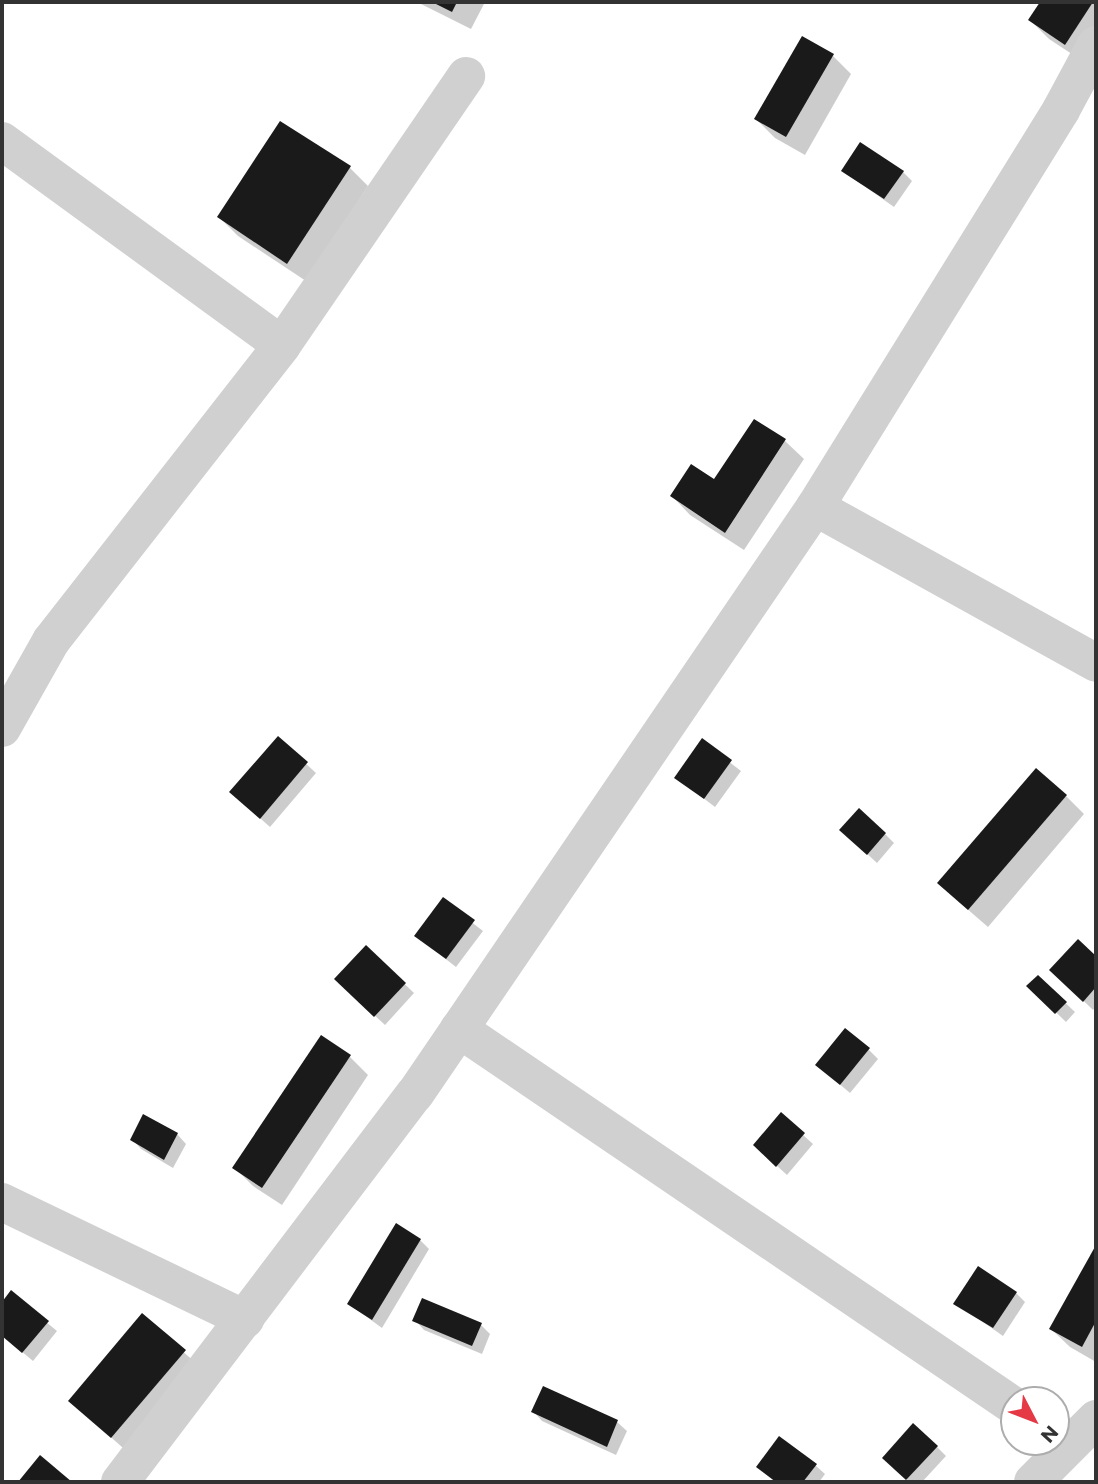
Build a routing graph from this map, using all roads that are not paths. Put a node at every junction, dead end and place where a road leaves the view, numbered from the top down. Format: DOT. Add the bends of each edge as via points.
graph roads {
  1 [pos="1096,44"];
  2 [pos="466,76"];
  3 [pos="2,141"];
  4 [pos="282,345"];
  5 [pos="815,507"];
  6 [pos="1096,663"];
  7 [pos="2,729"];
  8 [pos="459,1029"];
  9 [pos="2,1202"];
  10 [pos="245,1319"];
  11 [pos="1000,1396"];
  12 [pos="1080,1439"];
  13 [pos="120,1482"];
  14 [pos="1033,1482"];
  1 -- 5 [label="street" via="1061,110"];
  2 -- 4 [label="street"];
  3 -- 4 [label="street"];
  4 -- 7 [label="street" via="51,641"];
  5 -- 6 [label="street"];
  5 -- 8 [label="street"];
  8 -- 10 [label="street"];
  8 -- 11 [label="street"];
  9 -- 10 [label="street"];
  10 -- 13 [label="street"];
  12 -- 14 [label="street"];
}
